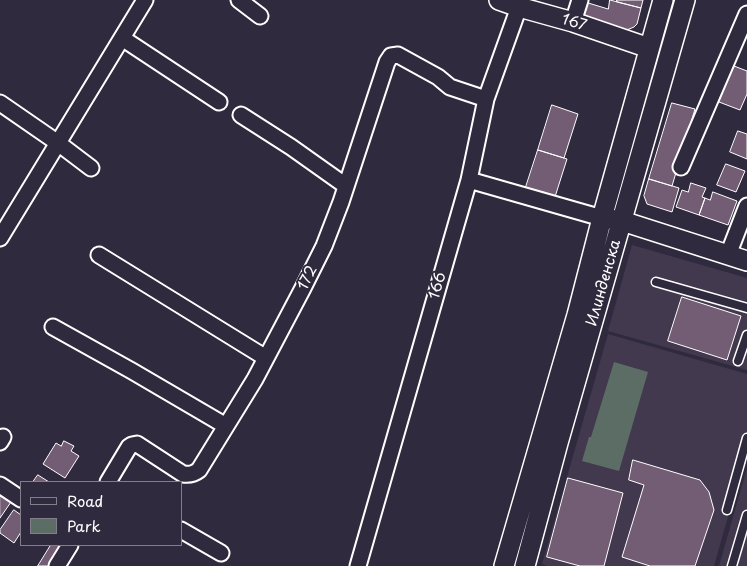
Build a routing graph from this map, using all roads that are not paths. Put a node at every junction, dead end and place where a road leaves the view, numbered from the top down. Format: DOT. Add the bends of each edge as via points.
graph roads {
  1 [pos="145,0"];
  2 [pos="239,0"];
  3 [pos="499,0"];
  4 [pos="580,0"];
  5 [pos="663,0"];
  6 [pos="685,0"];
  7 [pos="519,7"];
  8 [pos="747,14"];
  9 [pos="260,16"];
  10 [pos="573,22"];
  11 [pos="122,38"];
  12 [pos="649,48"];
  13 [pos="740,48"];
  14 [pos="486,98"];
  15 [pos="219,102"];
  16 [pos="0,103"];
  17 [pos="241,115"];
  18 [pos="58,143"];
  19 [pos="681,167"];
  20 [pos="91,168"];
  21 [pos="469,180"];
  22 [pos="346,186"];
  23 [pos="747,206"];
  24 [pos="602,218"];
  25 [pos="622,221"];
  26 [pos="0,238"];
  27 [pos="99,255"];
  28 [pos="728,255"];
  29 [pos="747,261"];
  30 [pos="656,282"];
  31 [pos="747,308"];
  32 [pos="53,328"];
  33 [pos="747,335"];
  34 [pos="266,358"];
  35 [pos="738,361"];
  36 [pos="226,426"];
  37 [pos="747,438"];
  38 [pos="179,477"];
  39 [pos="109,481"];
  40 [pos="0,485"];
  41 [pos="20,498"];
  42 [pos="727,510"];
  43 [pos="747,515"];
  44 [pos="182,531"];
  45 [pos="69,546"];
  46 [pos="221,553"];
  47 [pos="57,566"];
  48 [pos="358,566"];
  49 [pos="504,566"];
  50 [pos="525,566"];
  51 [pos="732,566"];
  1 -- 11 [label="street"];
  2 -- 9 [label="street"];
  3 -- 7 [label="street, 167"];
  4 -- 10 [label="street"];
  5 -- 12 [label="street, Илинденска"];
  6 -- 25 [label="street, Илинденска"];
  7 -- 10 [label="street, 167"];
  7 -- 14 [label="street, 166"];
  8 -- 13 [label="street"];
  10 -- 12 [label="street, 167"];
  11 -- 15 [label="street"];
  11 -- 18 [label="street"];
  12 -- 24 [label="street, Илинденска"];
  13 -- 19 [label="street"];
  14 -- 21 [label="street, 166"];
  14 -- 22 [label="street, 172" via="450,88 438,77 398,55 391,56"];
  16 -- 18 [label="street"];
  17 -- 22 [label="street"];
  18 -- 20 [label="street"];
  18 -- 26 [label="street"];
  21 -- 24 [label="street"];
  21 -- 48 [label="street, 166"];
  22 -- 34 [label="street, 172" via="324,246"];
  23 -- 28 [label="street"];
  24 -- 25 [label="street"];
  24 -- 49 [label="street, Илинденска"];
  25 -- 28 [label="street"];
  25 -- 50 [label="street, Илинденска"];
  27 -- 34 [label="street"];
  28 -- 29 [label="street"];
  30 -- 31 [label="lane"];
  32 -- 36 [label="street"];
  33 -- 35 [label="lane"];
  34 -- 36 [label="street, 172"];
  36 -- 38 [label="street, 172" via="199,470"];
  37 -- 42 [label="lane"];
  38 -- 39 [label="street, 172" via="134,444"];
  40 -- 41 [label="street"];
  43 -- 51 [label="lane"];
  44 -- 46 [label="street"];
  45 -- 47 [label="street"];
}
